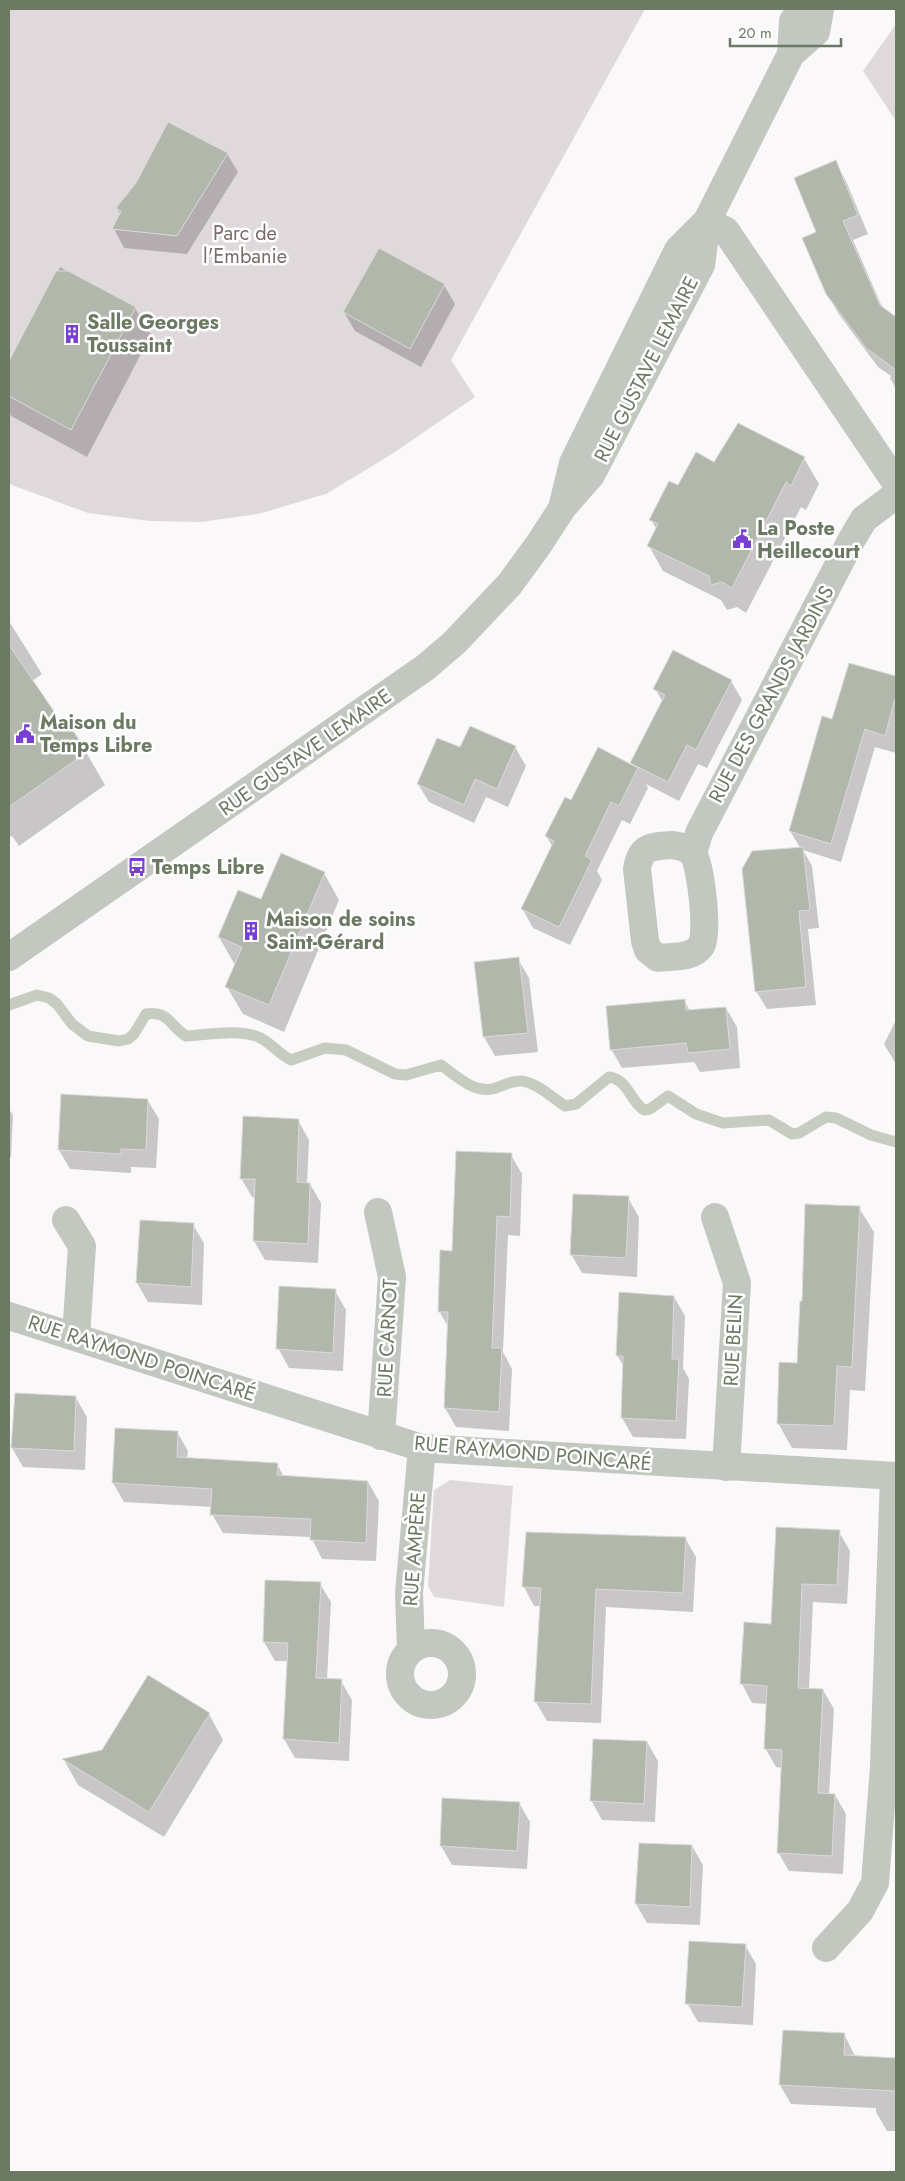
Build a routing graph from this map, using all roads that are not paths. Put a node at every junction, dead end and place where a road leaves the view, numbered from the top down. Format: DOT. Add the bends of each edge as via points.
graph roads {
  1 [pos="805,9"];
  2 [pos="820,9"];
  3 [pos="791,54"];
  4 [pos="707,221"];
  5 [pos="896,483"];
  6 [pos="896,495"];
  7 [pos="693,854"];
  8 [pos="9,956"];
  9 [pos="378,1212"];
  10 [pos="715,1217"];
  11 [pos="66,1220"];
  12 [pos="9,1316"];
  13 [pos="76,1336"];
  14 [pos="381,1436"];
  15 [pos="422,1448"];
  16 [pos="726,1467"];
  17 [pos="895,1476"];
  18 [pos="411,1650"];
  19 [pos="826,1948"];
  1 -- 3 [label="street, RUE GUSTAVE LEMAIRE" via="793,21"];
  2 -- 3 [label="street, RUE GUSTAVE LEMAIRE" via="816,32"];
  3 -- 4 [label="street, RUE GUSTAVE LEMAIRE"];
  4 -- 5 [label="street" via="726,231"];
  4 -- 8 [label="street, RUE GUSTAVE LEMAIRE" via="678,250 573,463 563,507 509,585 468,630 426,667"];
  6 -- 7 [label="street, RUE DES GRANDS JARDINS" via="864,519 852,539 699,833"];
  9 -- 14 [label="street, RUE CARNOT" via="392,1277"];
  10 -- 16 [label="street, RUE BELIN" via="736,1283"];
  11 -- 13 [label="street" via="82,1246"];
  12 -- 13 [label="street, RUE RAYMOND POINCARÉ"];
  13 -- 14 [label="street, RUE RAYMOND POINCARÉ"];
  14 -- 15 [label="street, RUE RAYMOND POINCARÉ"];
  15 -- 16 [label="street, RUE RAYMOND POINCARÉ"];
  15 -- 18 [label="street, RUE AMPÈRE" via="408,1593"];
  16 -- 17 [label="street, RUE RAYMOND POINCARÉ"];
  17 -- 19 [label="street" via="884,1767 875,1883 860,1911"];
}
